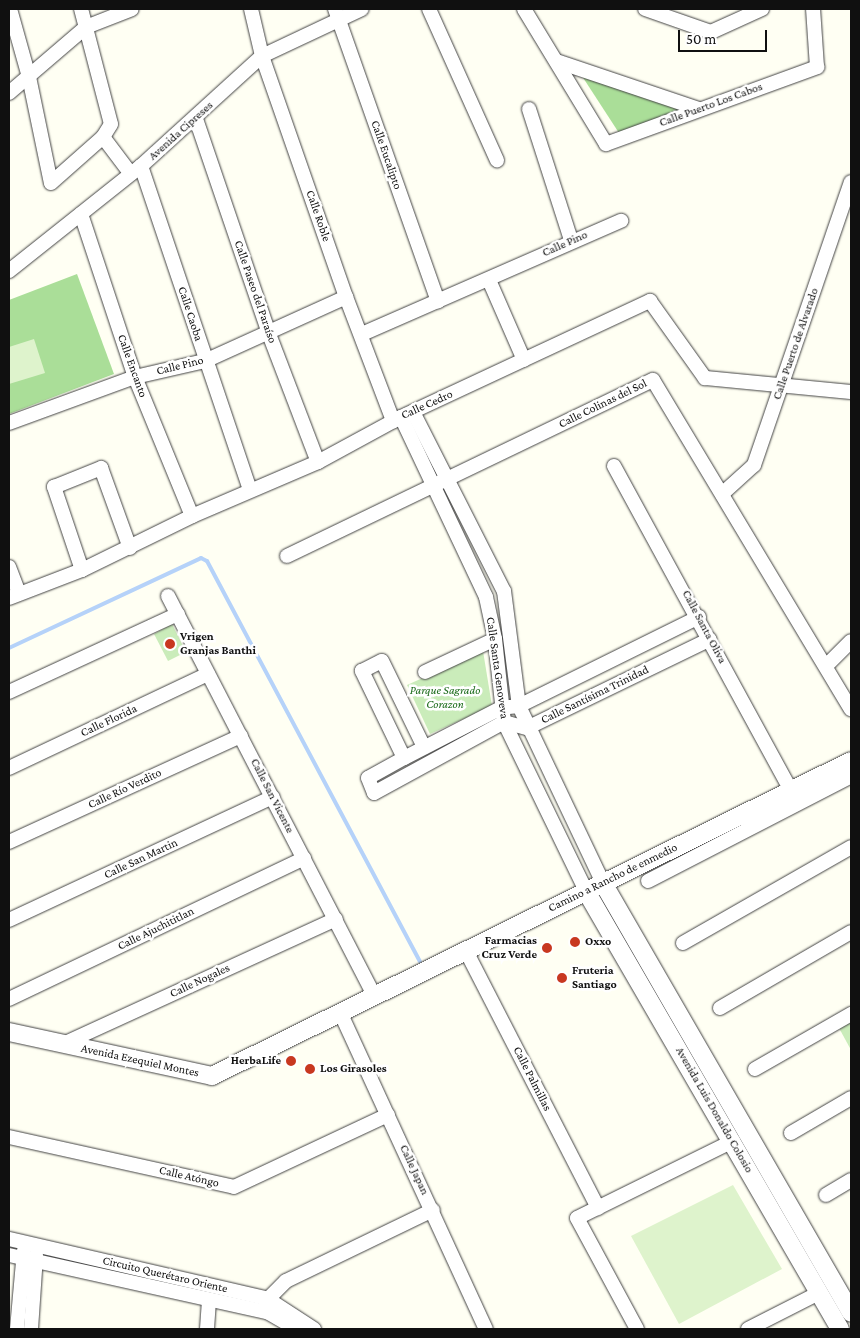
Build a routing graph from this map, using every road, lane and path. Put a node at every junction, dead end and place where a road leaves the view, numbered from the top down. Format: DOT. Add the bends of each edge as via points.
graph roads {
  1 [pos="10,9"];
  2 [pos="81,9"];
  3 [pos="132,9"];
  4 [pos="251,9"];
  5 [pos="362,9"];
  6 [pos="430,9"];
  7 [pos="524,9"];
  8 [pos="762,9"];
  9 [pos="813,9"];
  10 [pos="651,10"];
  11 [pos="337,14"];
  12 [pos="737,14"];
  13 [pos="86,27"];
  14 [pos="262,56"];
  15 [pos="556,61"];
  16 [pos="29,77"];
  17 [pos="9,93"];
  18 [pos="529,109"];
  19 [pos="700,109"];
  20 [pos="196,119"];
  21 [pos="103,137"];
  22 [pos="497,160"];
  23 [pos="136,170"];
  24 [pos="851,182"];
  25 [pos="81,214"];
  26 [pos="621,221"];
  27 [pos="571,240"];
  28 [pos="9,271"];
  29 [pos="488,280"];
  30 [pos="346,297"];
  31 [pos="438,301"];
  32 [pos="269,334"];
  33 [pos="362,334"];
  34 [pos="524,360"];
  35 [pos="205,361"];
  36 [pos="135,377"];
  37 [pos="782,386"];
  38 [pos="851,392"];
  39 [pos="402,416"];
  40 [pos="9,423"];
  41 [pos="318,462"];
  42 [pos="614,466"];
  43 [pos="447,478"];
  44 [pos="433,486"];
  45 [pos="250,490"];
  46 [pos="722,494"];
  47 [pos="192,516"];
  48 [pos="130,548"];
  49 [pos="287,556"];
  50 [pos="9,567"];
  51 [pos="82,570"];
  52 [pos="14,596"];
  53 [pos="168,596"];
  54 [pos="178,614"];
  55 [pos="699,617"];
  56 [pos="495,638"];
  57 [pos="710,639"];
  58 [pos="851,640"];
  59 [pos="826,666"];
  60 [pos="425,672"];
  61 [pos="208,674"];
  62 [pos="9,692"];
  63 [pos="519,706"];
  64 [pos="501,708"];
  65 [pos="851,709"];
  66 [pos="504,722"];
  67 [pos="527,728"];
  68 [pos="241,736"];
  69 [pos="424,746"];
  70 [pos="404,758"];
  71 [pos="851,761"];
  72 [pos="9,768"];
  73 [pos="851,776"];
  74 [pos="791,790"];
  75 [pos="273,797"];
  76 [pos="9,842"];
  77 [pos="851,848"];
  78 [pos="304,858"];
  79 [pos="648,881"];
  80 [pos="603,883"];
  81 [pos="586,891"];
  82 [pos="336,919"];
  83 [pos="9,920"];
  84 [pos="851,932"];
  85 [pos="683,943"];
  86 [pos="466,951"];
  87 [pos="374,995"];
  88 [pos="9,999"];
  89 [pos="720,1008"];
  90 [pos="340,1012"];
  91 [pos="851,1014"];
  92 [pos="9,1032"];
  93 [pos="63,1044"];
  94 [pos="755,1069"];
  95 [pos="851,1098"];
  96 [pos="388,1115"];
  97 [pos="791,1132"];
  98 [pos="9,1137"];
  99 [pos="757,1145"];
  100 [pos="736,1147"];
  101 [pos="851,1180"];
  102 [pos="826,1194"];
  103 [pos="598,1208"];
  104 [pos="432,1210"];
  105 [pos="9,1239"];
  106 [pos="31,1244"];
  107 [pos="22,1259"];
  108 [pos="819,1293"];
  109 [pos="209,1302"];
  110 [pos="267,1305"];
  111 [pos="851,1313"];
  112 [pos="17,1329"];
  113 [pos="32,1329"];
  114 [pos="207,1329"];
  115 [pos="297,1329"];
  116 [pos="314,1329"];
  117 [pos="486,1329"];
  118 [pos="637,1329"];
  119 [pos="748,1329"];
  120 [pos="840,1329"];
  1 -- 16 [label="street"];
  2 -- 13 [label="street"];
  3 -- 13 [label="street"];
  4 -- 14 [label="street, Calle Roble"];
  5 -- 11 [label="street, Avenida Cipreses"];
  6 -- 22 [label="street"];
  7 -- 15 [label="street"];
  8 -- 12 [label="street"];
  9 -- 19 [label="street, Calle Puerto Los Cabos" via="816,67"];
  10 -- 12 [label="street" via="710,32"];
  11 -- 14 [label="street, Avenida Cipreses"];
  11 -- 31 [label="street, Calle Eucalipto"];
  13 -- 16 [label="street"];
  13 -- 21 [label="street" via="111,124"];
  14 -- 20 [label="street, Avenida Cipreses"];
  14 -- 30 [label="street, Calle Roble"];
  15 -- 19 [label="street"];
  15 -- 19 [label="street, Calle Puerto Los Cabos" via="606,144"];
  16 -- 17 [label="street"];
  16 -- 21 [label="street" via="51,183"];
  18 -- 27 [label="street"];
  20 -- 23 [label="street, Avenida Cipreses"];
  20 -- 32 [label="street, Calle Paseo del Paraíso"];
  21 -- 23 [label="street, Calle Caoba"];
  23 -- 25 [label="street, Avenida Cipreses"];
  23 -- 35 [label="street, Calle Caoba"];
  24 -- 37 [label="street, Calle Puerto de Alvarado"];
  25 -- 28 [label="street, Avenida Cipreses"];
  25 -- 36 [label="street, Calle Encanto"];
  26 -- 27 [label="street, Calle Pino"];
  27 -- 29 [label="street, Calle Pino"];
  29 -- 31 [label="street, Calle Pino"];
  29 -- 34 [label="street"];
  30 -- 32 [label="street, Calle Pino"];
  30 -- 33 [label="street, Calle Roble"];
  31 -- 33 [label="street, Calle Pino"];
  32 -- 35 [label="street, Calle Pino"];
  32 -- 41 [label="street, Calle Paseo del Paraíso"];
  33 -- 39 [label="street, Calle Roble"];
  34 -- 37 [label="street, Calle Cedro" via="650,301 705,378"];
  34 -- 39 [label="street, Calle Cedro"];
  35 -- 36 [label="street, Calle Pino"];
  35 -- 45 [label="street, Calle Caoba"];
  36 -- 40 [label="street, Calle Pino"];
  36 -- 47 [label="street, Calle Encanto"];
  37 -- 38 [label="street"];
  37 -- 46 [label="street, Calle Puerto de Alvarado" via="754,465"];
  39 -- 41 [label="street, Calle Cedro"];
  39 -- 43 [label="street, Calle Santa Genoveva"];
  39 -- 44 [label="street, Calle Santa Genoveva"];
  41 -- 45 [label="street, Calle Cedro"];
  42 -- 55 [label="street, Calle Santa Oliva"];
  43 -- 44 [label="street, Calle Colinas del Sol"];
  43 -- 46 [label="street, Calle Colinas del Sol" via="653,380"];
  43 -- 63 [label="street, Calle Santa Genoveva" via="504,591"];
  44 -- 49 [label="street, Calle Colinas del Sol"];
  44 -- 56 [label="street, Calle Santa Genoveva" via="486,597"];
  45 -- 47 [label="street, Calle Cedro"];
  46 -- 59 [label="street, Calle Colinas del Sol"];
  47 -- 48 [label="street, Calle Cedro"];
  48 -- 51 [label="street, Calle Cedro"];
  48 -- 51 [label="street" via="101,468 54,487"];
  50 -- 52 [label="street"];
  51 -- 52 [label="street, Calle Cedro"];
  53 -- 54 [label="street, Calle San Vicente"];
  54 -- 61 [label="street, Calle San Vicente"];
  54 -- 62 [label="street"];
  55 -- 57 [label="street, Calle Santa Oliva"];
  55 -- 63 [label="street, Calle Santísima Trinidad"];
  56 -- 60 [label="street"];
  56 -- 64 [label="street, Calle Santa Genoveva"];
  57 -- 67 [label="street, Calle Santísima Trinidad"];
  57 -- 74 [label="street, Calle Santa Oliva"];
  58 -- 59 [label="street"];
  59 -- 65 [label="street, Calle Colinas del Sol"];
  61 -- 68 [label="street, Calle San Vicente"];
  61 -- 72 [label="street, Calle Florida"];
  63 -- 64 [label="street, Calle Santísima Trinidad"];
  63 -- 67 [label="street, Calle Santa Genoveva"];
  64 -- 66 [label="street, Calle Santa Genoveva"];
  64 -- 69 [label="street, Calle Santísima Trinidad"];
  66 -- 67 [label="street, Calle Santísima Trinidad"];
  66 -- 70 [label="street, Calle Santísima Trinidad" via="374,793 368,780 370,776"];
  66 -- 81 [label="street, Calle Santa Genoveva"];
  67 -- 80 [label="street, Calle Santa Genoveva"];
  68 -- 75 [label="street, Calle San Vicente"];
  68 -- 76 [label="street, Calle Río Verdito"];
  69 -- 70 [label="street, Calle Santísima Trinidad"];
  69 -- 70 [label="street" via="382,661 362,671"];
  71 -- 74 [label="street, Camino a Rancho de enmedio"];
  73 -- 79 [label="street"];
  74 -- 80 [label="street, Camino a Rancho de enmedio"];
  75 -- 78 [label="street, Calle San Vicente"];
  75 -- 83 [label="street, Calle San Martin"];
  77 -- 85 [label="street"];
  78 -- 82 [label="street, Calle San Vicente"];
  78 -- 88 [label="street, Calle Ajuchititlan"];
  80 -- 81 [label="street, Camino a Rancho de enmedio"];
  80 -- 99 [label="street, Avenida Luis Donaldo Colosio"];
  81 -- 86 [label="street, Camino a Rancho de enmedio"];
  81 -- 100 [label="street, Avenida Luis Donaldo Colosio"];
  82 -- 87 [label="street, Calle San Vicente"];
  82 -- 93 [label="street, Calle Nogales"];
  84 -- 89 [label="street"];
  86 -- 87 [label="street, Camino a Rancho de enmedio"];
  86 -- 103 [label="street, Calle Palmillas"];
  87 -- 90 [label="street, Avenida Ezequiel Montes"];
  90 -- 93 [label="street, Avenida Ezequiel Montes" via="212,1076"];
  90 -- 96 [label="street, Calle Japan"];
  91 -- 94 [label="street"];
  92 -- 93 [label="street, Avenida Ezequiel Montes"];
  95 -- 97 [label="street"];
  96 -- 98 [label="street, Calle Atóngo" via="234,1187"];
  96 -- 104 [label="street, Calle Japan"];
  99 -- 100 [label="street"];
  99 -- 111 [label="street, Avenida Luis Donaldo Colosio"];
  100 -- 103 [label="street"];
  100 -- 108 [label="street, Avenida Luis Donaldo Colosio"];
  101 -- 102 [label="street"];
  103 -- 118 [label="street" via="577,1218"];
  104 -- 110 [label="street" via="286,1281"];
  104 -- 117 [label="street, Calle Japan"];
  105 -- 106 [label="street, Circuito Querétaro Oriente"];
  106 -- 107 [label="street"];
  106 -- 110 [label="street, Circuito Querétaro Oriente"];
  107 -- 109 [label="street, Circuito Querétaro Oriente"];
  107 -- 112 [label="street"];
  107 -- 113 [label="street"];
  108 -- 119 [label="street"];
  108 -- 120 [label="street, Avenida Luis Donaldo Colosio"];
  109 -- 110 [label="street, Circuito Querétaro Oriente"];
  109 -- 114 [label="street"];
  110 -- 115 [label="street, Circuito Querétaro Oriente"];
  110 -- 116 [label="street, Circuito Querétaro Oriente"];
}
